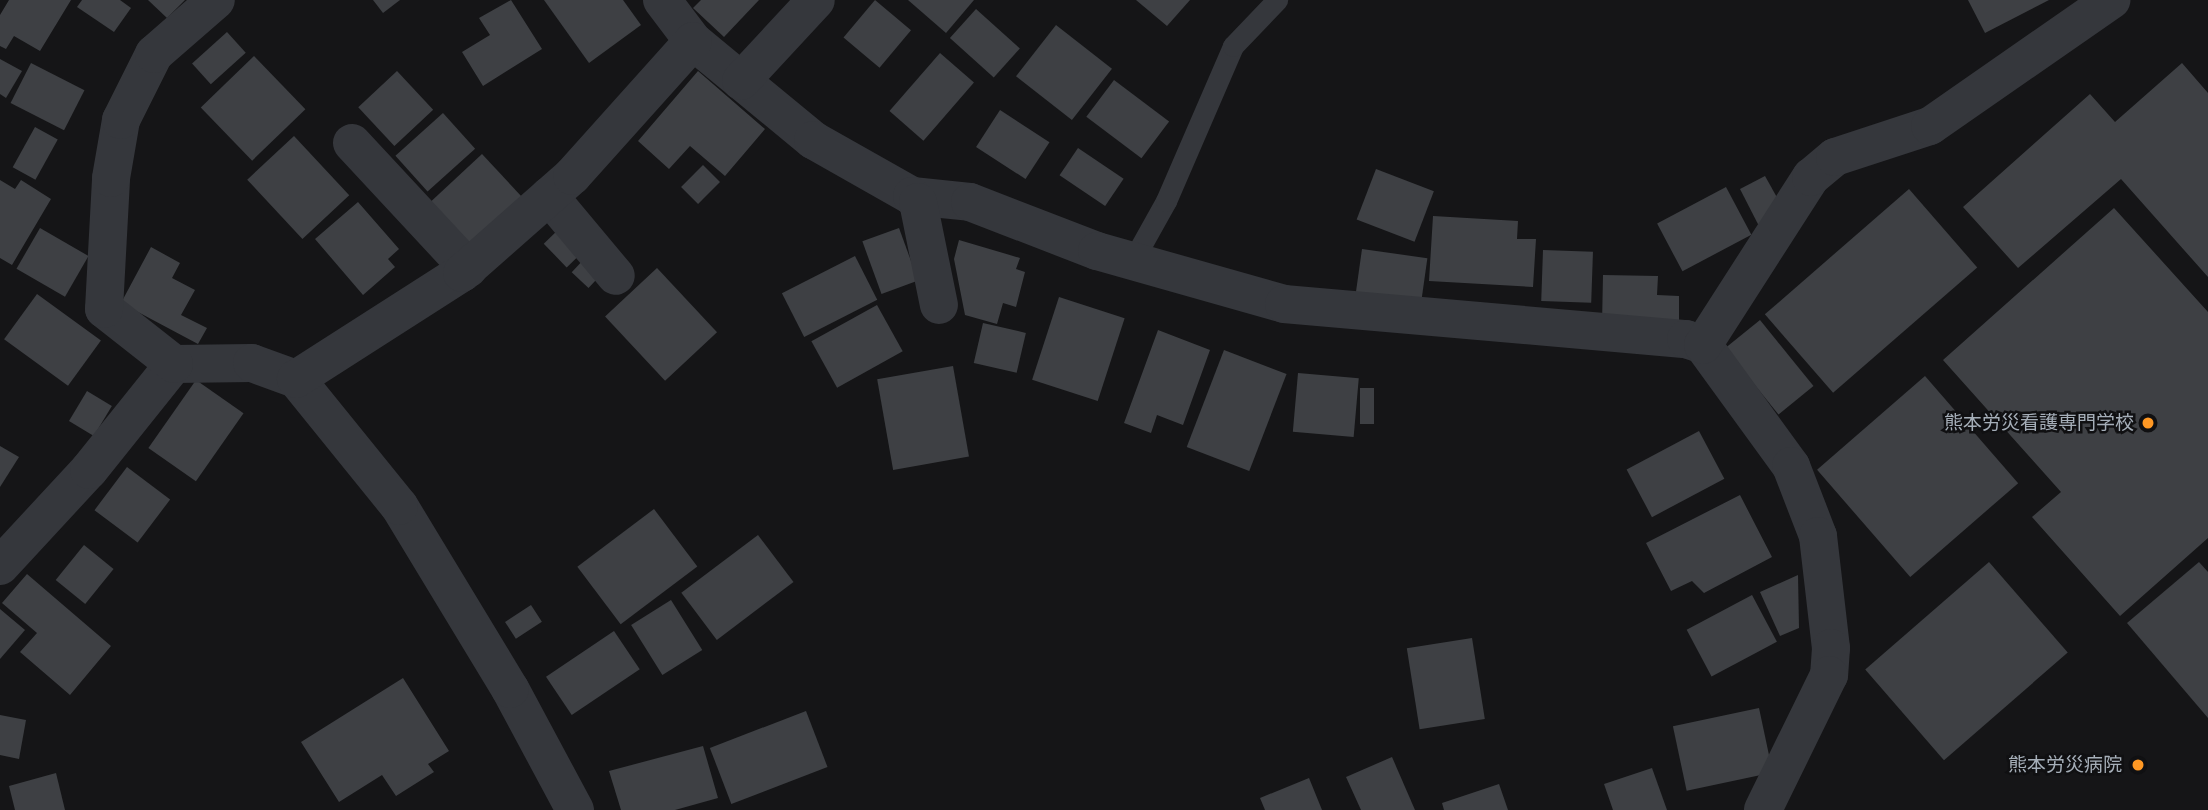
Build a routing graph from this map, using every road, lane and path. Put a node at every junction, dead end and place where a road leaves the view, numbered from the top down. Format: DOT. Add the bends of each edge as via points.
graph roads {
  1 [pos="215,0"];
  2 [pos="662,0"];
  3 [pos="816,0"];
  4 [pos="1277,0"];
  5 [pos="2111,0"];
  6 [pos="693,41"];
  7 [pos="741,81"];
  8 [pos="352,143"];
  9 [pos="549,196"];
  10 [pos="912,196"];
  11 [pos="1133,260"];
  12 [pos="468,268"];
  13 [pos="616,276"];
  14 [pos="939,305"];
  15 [pos="1703,345"];
  16 [pos="174,364"];
  17 [pos="296,379"];
  18 [pos="0,566"];
  19 [pos="575,810"];
  20 [pos="1763,810"];
  1 -- 16 [label="street" via="154,54 121,120 111,178 104,309"];
  2 -- 6 [label="street"];
  3 -- 7 [label="street"];
  4 -- 11 [label="lane" via="1233,46 1166,201"];
  5 -- 15 [label="street" via="1930,127 1835,157 1811,177"];
  6 -- 7 [label="street"];
  6 -- 9 [label="street"];
  7 -- 10 [label="street" via="813,140"];
  8 -- 12 [label="street"];
  9 -- 12 [label="street"];
  9 -- 13 [label="street"];
  10 -- 11 [label="street" via="971,202 1097,251"];
  10 -- 14 [label="street" via="918,202"];
  11 -- 15 [label="street" via="1284,304 1686,338"];
  12 -- 17 [label="street"];
  15 -- 20 [label="street" via="1791,466 1818,536 1831,648 1829,675"];
  16 -- 17 [label="street" via="252,363"];
  16 -- 18 [label="street" via="89,470"];
  17 -- 19 [label="street" via="400,506 510,689"];
}
